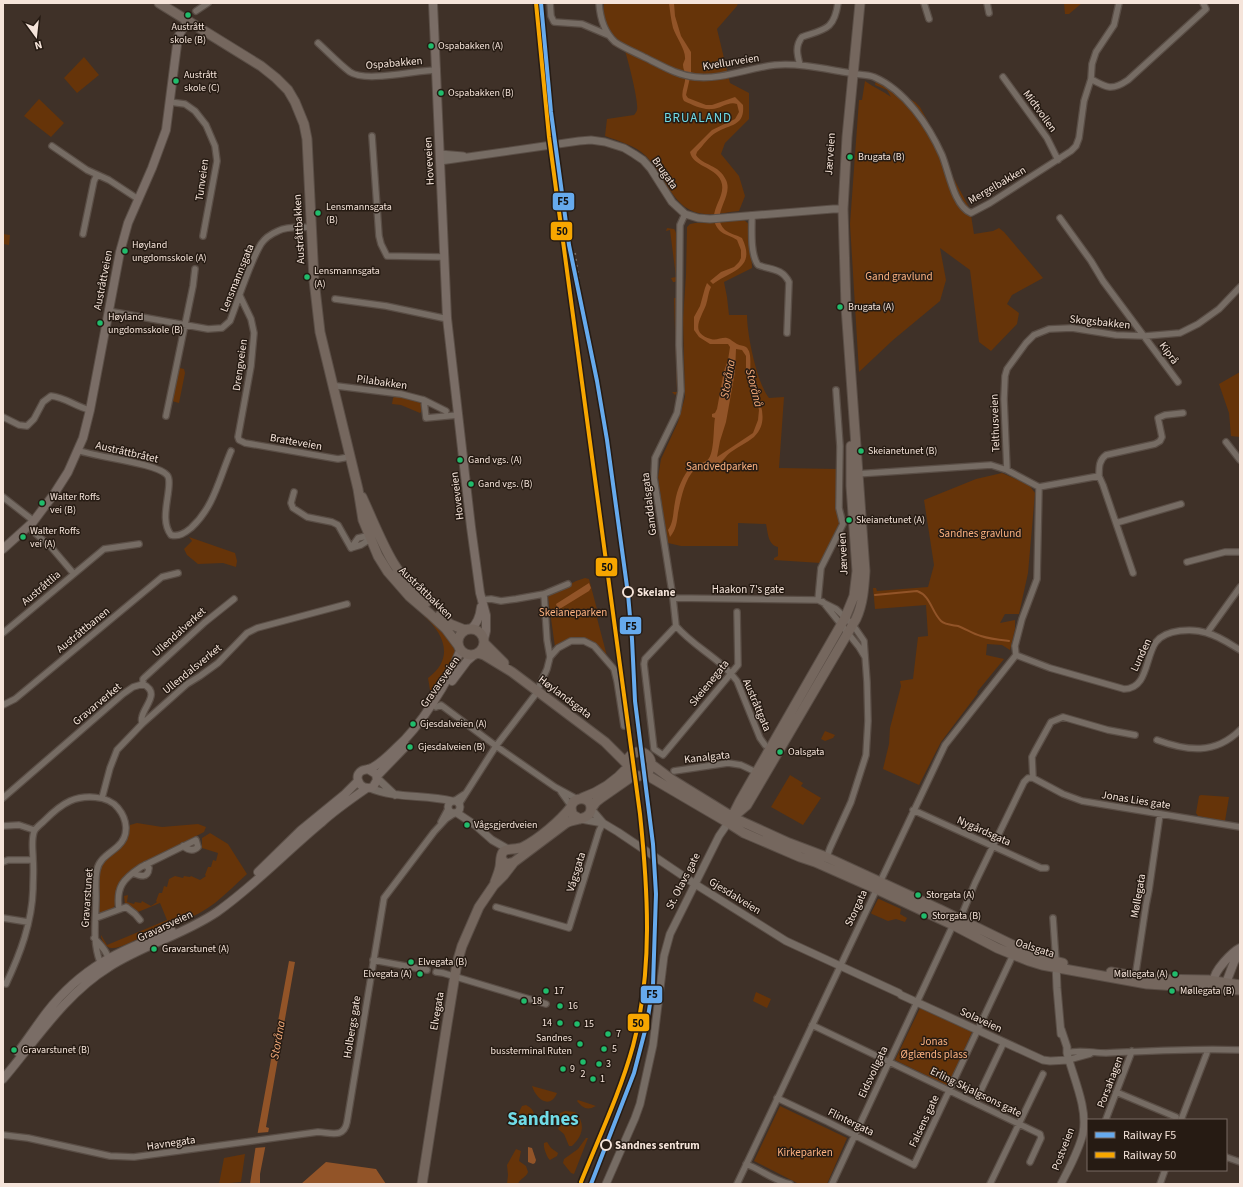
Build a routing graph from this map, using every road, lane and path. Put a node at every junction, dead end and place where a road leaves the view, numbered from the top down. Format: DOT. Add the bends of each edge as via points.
graph roads {
  1 [pos="159,3"];
  2 [pos="208,3"];
  3 [pos="433,3"];
  4 [pos="550,3"];
  5 [pos="599,3"];
  6 [pos="838,3"];
  7 [pos="854,3"];
  8 [pos="860,3"];
  9 [pos="924,3"];
  10 [pos="987,3"];
  11 [pos="1119,3"];
  12 [pos="1203,3"];
  13 [pos="196,11"];
  14 [pos="989,13"];
  15 [pos="929,19"];
  16 [pos="187,21"];
  17 [pos="608,35"];
  18 [pos="318,43"];
  19 [pos="800,65"];
  20 [pos="437,70"];
  21 [pos="850,73"];
  22 [pos="1003,77"];
  23 [pos="1091,79"];
  24 [pos="170,102"];
  25 [pos="372,136"];
  26 [pos="52,146"];
  27 [pos="440,157"];
  28 [pos="1058,160"];
  29 [pos="97,175"];
  30 [pos="138,198"];
  31 [pos="841,209"];
  32 [pos="685,214"];
  33 [pos="752,215"];
  34 [pos="1060,218"];
  35 [pos="311,227"];
  36 [pos="83,234"];
  37 [pos="203,236"];
  38 [pos="444,257"];
  39 [pos="195,269"];
  40 [pos="1240,287"];
  41 [pos="240,296"];
  42 [pos="335,299"];
  43 [pos="108,311"];
  44 [pos="447,318"];
  45 [pos="184,325"];
  46 [pos="787,333"];
  47 [pos="1145,336"];
  48 [pos="1005,376"];
  49 [pos="1178,382"];
  50 [pos="337,386"];
  51 [pos="836,390"];
  52 [pos="424,400"];
  53 [pos="90,410"];
  54 [pos="446,411"];
  55 [pos="1183,413"];
  56 [pos="458,415"];
  57 [pos="166,416"];
  58 [pos="3,417"];
  59 [pos="239,440"];
  60 [pos="1226,442"];
  61 [pos="840,446"];
  62 [pos="854,446"];
  63 [pos="78,450"];
  64 [pos="231,451"];
  65 [pos="349,457"];
  66 [pos="1240,460"];
  67 [pos="1007,470"];
  68 [pos="855,474"];
  69 [pos="1099,476"];
  70 [pos="1039,487"];
  71 [pos="294,492"];
  72 [pos="3,497"];
  73 [pos="1181,504"];
  74 [pos="1116,523"];
  75 [pos="30,524"];
  76 [pos="372,536"];
  77 [pos="138,544"];
  78 [pos="3,549"];
  79 [pos="1240,552"];
  80 [pos="1187,562"];
  81 [pos="178,573"];
  82 [pos="74,574"];
  83 [pos="1133,574"];
  84 [pos="568,584"];
  85 [pos="1240,587"];
  86 [pos="544,594"];
  87 [pos="673,598"];
  88 [pos="234,599"];
  89 [pos="481,600"];
  90 [pos="820,601"];
  91 [pos="346,604"];
  92 [pos="851,604"];
  93 [pos="836,609"];
  94 [pos="737,612"];
  95 [pos="843,622"];
  96 [pos="853,625"];
  97 [pos="676,626"];
  98 [pos="468,630"];
  99 [pos="3,633"];
  100 [pos="1207,633"];
  101 [pos="848,634"];
  102 [pos="484,641"];
  103 [pos="459,648"];
  104 [pos="1240,650"];
  105 [pos="476,654"];
  106 [pos="1016,656"];
  107 [pos="550,657"];
  108 [pos="866,657"];
  109 [pos="512,672"];
  110 [pos="732,673"];
  111 [pos="142,684"];
  112 [pos="536,693"];
  113 [pos="3,705"];
  114 [pos="436,706"];
  115 [pos="142,724"];
  116 [pos="624,726"];
  117 [pos="1240,730"];
  118 [pos="1135,735"];
  119 [pos="1157,740"];
  120 [pos="605,742"];
  121 [pos="764,745"];
  122 [pos="496,746"];
  123 [pos="637,753"];
  124 [pos="651,764"];
  125 [pos="628,766"];
  126 [pos="368,769"];
  127 [pos="674,771"];
  128 [pos="645,774"];
  129 [pos="760,774"];
  130 [pos="634,775"];
  131 [pos="377,777"];
  132 [pos="1033,778"];
  133 [pos="358,781"];
  134 [pos="368,788"];
  135 [pos="560,790"];
  136 [pos="396,795"];
  137 [pos="3,798"];
  138 [pos="102,798"];
  139 [pos="575,803"];
  140 [pos="454,807"];
  141 [pos="591,809"];
  142 [pos="913,810"];
  143 [pos="1160,814"];
  144 [pos="580,819"];
  145 [pos="731,820"];
  146 [pos="603,824"];
  147 [pos="3,826"];
  148 [pos="1240,827"];
  149 [pos="34,830"];
  150 [pos="492,840"];
  151 [pos="183,846"];
  152 [pos="993,846"];
  153 [pos="510,850"];
  154 [pos="501,858"];
  155 [pos="826,858"];
  156 [pos="33,860"];
  157 [pos="3,862"];
  158 [pos="514,862"];
  159 [pos="145,865"];
  160 [pos="827,868"];
  161 [pos="1046,868"];
  162 [pos="133,873"];
  163 [pos="695,884"];
  164 [pos="494,885"];
  165 [pos="877,886"];
  166 [pos="496,908"];
  167 [pos="119,909"];
  168 [pos="3,918"];
  169 [pos="96,918"];
  170 [pos="1053,918"];
  171 [pos="140,920"];
  172 [pos="28,922"];
  173 [pos="956,922"];
  174 [pos="775,934"];
  175 [pos="94,938"];
  176 [pos="1240,948"];
  177 [pos="1240,952"];
  178 [pos="1013,955"];
  179 [pos="109,957"];
  180 [pos="373,960"];
  181 [pos="100,962"];
  182 [pos="1056,964"];
  183 [pos="840,966"];
  184 [pos="109,967"];
  185 [pos="427,970"];
  186 [pos="436,972"];
  187 [pos="455,976"];
  188 [pos="1134,979"];
  189 [pos="1226,983"];
  190 [pos="4,985"];
  191 [pos="1216,985"];
  192 [pos="1240,985"];
  193 [pos="1240,990"];
  194 [pos="918,1002"];
  195 [pos="546,1004"];
  196 [pos="812,1025"];
  197 [pos="979,1031"];
  198 [pos="1004,1042"];
  199 [pos="1208,1050"];
  200 [pos="1240,1050"];
  201 [pos="1132,1052"];
  202 [pos="1068,1056"];
  203 [pos="889,1062"];
  204 [pos="3,1072"];
  205 [pos="1042,1074"];
  206 [pos="3,1079"];
  207 [pos="950,1090"];
  208 [pos="1116,1092"];
  209 [pos="777,1098"];
  210 [pos="976,1103"];
  211 [pos="1106,1119"];
  212 [pos="1179,1119"];
  213 [pos="1019,1124"];
  214 [pos="342,1132"];
  215 [pos="3,1135"];
  216 [pos="855,1135"];
  217 [pos="1227,1156"];
  218 [pos="1030,1162"];
  219 [pos="1240,1162"];
  220 [pos="746,1164"];
  221 [pos="914,1165"];
  222 [pos="1165,1171"];
  223 [pos="422,1184"];
  224 [pos="606,1184"];
  225 [pos="737,1184"];
  226 [pos="790,1184"];
  227 [pos="832,1184"];
  228 [pos="990,1184"];
  229 [pos="1062,1184"];
  230 [pos="1160,1184"];
  1 -- 16 [label="main road, Austråttbakken"];
  2 -- 13 [label="street"];
  3 -- 20 [label="main road, Hoveveien"];
  4 -- 17 [label="street, Kvellurveien" via="554,22 582,24"];
  5 -- 17 [label="street" via="603,25"];
  6 -- 19 [label="street" via="828,27 799,40 796,50"];
  7 -- 21 [label="main road, Jærveien"];
  8 -- 21 [label="main road, Jærveien"];
  9 -- 15 [label="street"];
  10 -- 14 [label="street"];
  11 -- 23 [label="street, Mergelbakken" via="1114,25 1096,52"];
  12 -- 23 [label="street" via="1206,9 1120,86 1104,86"];
  16 -- 24 [label="main road, Austråttveien" via="178,38"];
  16 -- 35 [label="main road, Austråttbakken" via="269,72 288,90 304,122 307,139"];
  17 -- 19 [label="street, Kvellurveien" via="629,50 684,76 718,76 775,65"];
  18 -- 20 [label="street, Ospabakken" via="359,76 373,77"];
  19 -- 21 [label="street, Kvellurveien"];
  20 -- 27 [label="main road, Hoveveien"];
  21 -- 28 [label="street, Mergelbakken" via="874,77 888,85 912,106 930,131 957,197 966,211 976,212"];
  21 -- 31 [label="main road, Jærveien"];
  22 -- 28 [label="street, Midtvollen" via="1047,138"];
  23 -- 28 [label="street, Mergelbakken" via="1084,101 1076,146"];
  24 -- 30 [label="main road, Austråttveien" via="166,130"];
  24 -- 37 [label="street, Tunveien" via="185,104 195,111 206,125 215,146 217,161"];
  25 -- 38 [label="street" via="379,236 387,256"];
  26 -- 29 [label="street"];
  27 -- 32 [label="street, Brugata" via="467,156 591,140 615,144 643,160 672,202"];
  27 -- 38 [label="main road, Hoveveien"];
  29 -- 30 [label="street"];
  29 -- 36 [label="street"];
  30 -- 43 [label="main road, Austråttveien" via="120,252"];
  31 -- 33 [label="street"];
  31 -- 62 [label="main road, Jærveien" via="839,258 846,307"];
  32 -- 33 [label="street" via="710,219"];
  32 -- 87 [label="street, Ganddalsgata" via="680,225 681,391 677,413 656,458 654,468 655,491"];
  33 -- 46 [label="street" via="755,262 758,266 785,275 789,282"];
  34 -- 47 [label="street, Skogsbakken"];
  35 -- 41 [label="street, Lensmannsgata" via="288,228 269,235 255,257"];
  35 -- 65 [label="main road, Austråttbakken" via="320,332"];
  38 -- 44 [label="main road, Hoveveien"];
  39 -- 45 [label="street"];
  40 -- 47 [label="street, Skogsbakken" via="1219,309 1188,330 1173,335"];
  41 -- 45 [label="street, Lensmannsgata" via="230,321 222,328 208,329"];
  41 -- 59 [label="street, Drengveien" via="251,319 254,334"];
  42 -- 44 [label="street"];
  43 -- 45 [label="street, Lensmannsgata"];
  43 -- 53 [label="main road, Austråttveien"];
  44 -- 56 [label="main road, Hoveveien"];
  45 -- 57 [label="street"];
  47 -- 48 [label="street, Skogsbakken" via="1116,335 1072,328 1049,329 1034,335 1026,343 1007,369"];
  47 -- 49 [label="street, Kiprå"];
  48 -- 67 [label="street, Telthusveien"];
  50 -- 52 [label="street, Pilabakken" via="408,395"];
  51 -- 61 [label="street, Jærveien"];
  52 -- 54 [label="street, Pilabakken"];
  52 -- 56 [label="street" via="426,418"];
  53 -- 58 [label="street" via="60,397 51,396 43,402 27,426"];
  53 -- 63 [label="main road, Austråttveien"];
  55 -- 69 [label="street" via="1158,418 1162,437 1155,444 1101,458"];
  56 -- 89 [label="main road, Hoveveien"];
  59 -- 65 [label="street, Bratteveien" via="338,459"];
  60 -- 66 [label="street"];
  61 -- 62 [label="street"];
  61 -- 90 [label="street, Jærveien" via="839,508 843,524 821,568"];
  62 -- 68 [label="main road, Jærveien"];
  63 -- 64 [label="street, Austråttbråtet" via="148,466 167,474 169,482 166,526 171,535 176,536 198,522 209,507"];
  63 -- 75 [label="main road, Austråttveien" via="62,482"];
  65 -- 76 [label="main road, Austråttbakken" via="358,489 360,509"];
  67 -- 68 [label="street, Telthusveien" via="991,465"];
  67 -- 70 [label="street, Telthusveien"];
  68 -- 92 [label="main road, Jærveien" via="857,571"];
  68 -- 96 [label="main road, Jærveien" via="865,582 861,607"];
  69 -- 70 [label="street"];
  69 -- 74 [label="street"];
  70 -- 106 [label="street" via="1037,579 1022,618 1015,646"];
  71 -- 76 [label="street" via="291,503 295,510 306,517 338,525 351,548 358,538"];
  72 -- 75 [label="street, Austråttlia" via="30,518"];
  73 -- 74 [label="street"];
  74 -- 83 [label="street"];
  75 -- 78 [label="main road, Austråttveien"];
  75 -- 82 [label="street, Austråttlia"];
  76 -- 98 [label="main road, Austråttbakken" via="411,589 450,624"];
  76 -- 103 [label="main road, Austråttbakken" via="378,556 388,572 408,596 446,629"];
  77 -- 82 [label="street, Austråttlia" via="104,549"];
  79 -- 80 [label="street" via="1225,552"];
  81 -- 113 [label="street, Austråttbanen" via="162,577 15,699"];
  82 -- 99 [label="street, Austråttlia"];
  84 -- 86 [label="street"];
  85 -- 100 [label="street"];
  86 -- 89 [label="street" via="501,601"];
  86 -- 107 [label="street"];
  87 -- 90 [label="street, Haakon 7's gate"];
  87 -- 97 [label="street, Ganddalsgata"];
  88 -- 111 [label="street, Ullendalverket" via="170,653 143,679"];
  89 -- 98 [label="main road, Hoveveien" via="480,615 475,625"];
  89 -- 102 [label="main road, Hoveveien" via="486,615"];
  90 -- 93 [label="street, Haakon 7's gate"];
  90 -- 95 [label="street"];
  91 -- 115 [label="street, Ullendalsverket" via="247,633 218,663 187,684"];
  92 -- 93 [label="street"];
  92 -- 95 [label="main road, Jærveien"];
  93 -- 95 [label="street, Haakon 7's gate"];
  94 -- 110 [label="street, Skeienegata" via="738,664"];
  95 -- 96 [label="street"];
  95 -- 101 [label="street"];
  95 -- 129 [label="main road, St. Olavs gate"];
  96 -- 101 [label="main road, St. Olavs gate"];
  96 -- 108 [label="street" via="864,641"];
  97 -- 110 [label="street, Austråttgata"];
  97 -- 110 [label="street, Skeienegata" via="645,659 644,664 654,749 663,755"];
  98 -- 102 [label="main road" via="476,630"];
  98 -- 103 [label="main road" via="460,634"];
  100 -- 104 [label="street, Lunden"];
  100 -- 106 [label="street, Lunden" via="1193,630 1172,632 1160,638 1153,647 1142,678 1130,689 1050,668"];
  101 -- 108 [label="street"];
  101 -- 129 [label="main road, St. Olavs gate"];
  102 -- 105 [label="main road" via="482,649"];
  102 -- 109 [label="main road, Høylandsgata"];
  103 -- 105 [label="main road" via="464,654"];
  103 -- 126 [label="main road, Gravarsveien" via="451,674 418,724 396,748"];
  105 -- 109 [label="main road, Høylandsgata" via="484,655"];
  105 -- 114 [label="main road, Gravarsveien" via="459,671"];
  106 -- 142 [label="street, Storgata" via="945,745"];
  107 -- 112 [label="street" via="548,669"];
  107 -- 116 [label="street" via="558,648 571,641 584,641 594,646 614,669"];
  108 -- 155 [label="street" via="866,755 851,802"];
  109 -- 112 [label="main road, Høylandsgata"];
  110 -- 121 [label="street, Austråttgata"];
  111 -- 115 [label="street" via="151,696 142,717"];
  111 -- 137 [label="street, Gravarverket" via="123,694"];
  112 -- 120 [label="main road, Høylandsgata"];
  112 -- 122 [label="street"];
  114 -- 122 [label="street" via="441,705"];
  114 -- 131 [label="main road, Gravarsveien" via="404,748"];
  115 -- 138 [label="street" via="117,750"];
  117 -- 119 [label="street" via="1226,742 1206,749 1171,745"];
  118 -- 132 [label="street" via="1059,718 1051,722 1032,757"];
  120 -- 123 [label="main road, Høylandsgata" via="628,753"];
  120 -- 125 [label="main road, Høylandsgata"];
  122 -- 135 [label="street"];
  122 -- 140 [label="street" via="464,799"];
  123 -- 124 [label="main road" via="646,755"];
  123 -- 125 [label="main road" via="630,757"];
  124 -- 128 [label="main road" via="650,770"];
  124 -- 145 [label="main road, Oalsgata"];
  125 -- 130 [label="main road"];
  125 -- 139 [label="main road" via="617,778 596,793"];
  126 -- 131 [label="main road"];
  126 -- 133 [label="main road" via="360,773"];
  127 -- 129 [label="street, Kanalgata" via="728,764 742,765"];
  128 -- 130 [label="main road"];
  128 -- 145 [label="main road, Oalsgata"];
  129 -- 145 [label="main road, St. Olavs gate" via="748,805"];
  130 -- 141 [label="main road" via="601,798"];
  131 -- 134 [label="main road" via="375,784"];
  131 -- 136 [label="street"];
  132 -- 143 [label="street, Jonas Lies gate" via="1082,801"];
  132 -- 152 [label="street, Eidsvollgata" via="1028,778 1024,782"];
  133 -- 134 [label="main road" via="361,786"];
  133 -- 179 [label="main road, Gravarsveien" via="301,830 238,891 211,911 196,921"];
  134 -- 136 [label="street"];
  134 -- 184 [label="main road, Gravarsveien" via="322,822 216,912 187,930 140,950"];
  135 -- 139 [label="street"];
  135 -- 139 [label="street"];
  136 -- 140 [label="street" via="437,797"];
  138 -- 149 [label="street" via="86,797 69,802"];
  138 -- 169 [label="street, Gravarstunet" via="117,806 127,826 119,846 103,858 97,870"];
  139 -- 141 [label="main road" via="589,802"];
  139 -- 144 [label="main road" via="573,815"];
  139 -- 153 [label="main road" via="562,818 528,844 517,850"];
  140 -- 150 [label="street"];
  140 -- 180 [label="street, Holbergs gate" via="384,898"];
  141 -- 144 [label="main road" via="586,818"];
  141 -- 146 [label="street, Gjesdalveien"];
  142 -- 152 [label="street, Nygårdsgata"];
  142 -- 165 [label="street, Storgata"];
  143 -- 148 [label="street, Jonas Lies gate"];
  143 -- 188 [label="street, Møllegata"];
  144 -- 146 [label="street, Gjesdalveien"];
  144 -- 158 [label="main road, Elvegata" via="566,823"];
  145 -- 155 [label="main road, Oalsgata"];
  145 -- 160 [label="main road, Oalsgata" via="744,833"];
  145 -- 163 [label="street, St. Olavs gate" via="719,836"];
  146 -- 163 [label="street, Gjesdalveien"];
  146 -- 166 [label="street, Vågsgata" via="569,928"];
  147 -- 149 [label="street" via="19,825"];
  149 -- 156 [label="street"];
  150 -- 153 [label="street"];
  150 -- 154 [label="street"];
  151 -- 151 [label="street" via="196,840 198,847 188,850"];
  151 -- 159 [label="street"];
  152 -- 161 [label="street, Nygårdsgata"];
  152 -- 173 [label="street, Eidsvollgata"];
  153 -- 154 [label="main road" via="503,852"];
  153 -- 158 [label="main road" via="516,854"];
  154 -- 158 [label="main road" via="507,864"];
  154 -- 164 [label="main road, Elvegata"];
  155 -- 160 [label="street"];
  155 -- 165 [label="main road, Oalsgata"];
  156 -- 157 [label="street"];
  156 -- 172 [label="street" via="32,900"];
  158 -- 164 [label="main road, Elvegata"];
  159 -- 162 [label="street"];
  159 -- 162 [label="street" via="149,868 146,876"];
  160 -- 165 [label="main road, Oalsgata"];
  162 -- 167 [label="street" via="119,890"];
  163 -- 174 [label="street, Gjesdalveien"];
  163 -- 224 [label="street, St. Olavs gate" via="670,934 664,956 653,1045 637,1113"];
  164 -- 187 [label="main road, Elvegata" via="472,920 462,946"];
  165 -- 173 [label="main road, Oalsgata"];
  165 -- 183 [label="street, Storgata"];
  167 -- 169 [label="street"];
  167 -- 171 [label="street" via="126,907"];
  168 -- 172 [label="street"];
  169 -- 175 [label="street, Gravarstunet"];
  170 -- 182 [label="street, Postveien"];
  172 -- 190 [label="street" via="18,957"];
  173 -- 178 [label="main road, Oalsgata"];
  173 -- 182 [label="main road, Oalsgata"];
  173 -- 194 [label="street, Eidsvollgata"];
  174 -- 183 [label="street, Solaveien"];
  175 -- 179 [label="street, Gravarstunet"];
  175 -- 181 [label="street, Gravarstunet"];
  176 -- 191 [label="main road" via="1220,967 1215,975"];
  177 -- 189 [label="main road"];
  178 -- 182 [label="main road, Oalsgata" via="1029,962"];
  178 -- 197 [label="street, Falsens gate"];
  179 -- 181 [label="main road, Gravarsveien"];
  179 -- 184 [label="street"];
  180 -- 185 [label="street"];
  180 -- 214 [label="street, Holbergs gate" via="346,1129"];
  181 -- 184 [label="street"];
  181 -- 204 [label="main road, Gravarsveien" via="77,980 56,1002"];
  182 -- 188 [label="main road, Oalsgata"];
  182 -- 202 [label="street, Postveien" via="1063,1048"];
  183 -- 194 [label="street, Solaveien"];
  183 -- 196 [label="street, Storgata"];
  184 -- 206 [label="main road, Gravarsveien" via="65,1002"];
  186 -- 187 [label="street"];
  187 -- 195 [label="street"];
  187 -- 223 [label="main road, Elvegata"];
  188 -- 191 [label="main road, Oalsgata"];
  189 -- 191 [label="main road, Oalsgata"];
  189 -- 192 [label="main road, Oalsgata"];
  191 -- 193 [label="main road, Oalsgata"];
  194 -- 197 [label="street, Solaveien"];
  194 -- 203 [label="street, Eidsvollgata"];
  196 -- 203 [label="street, Erling Skjalgsons gate"];
  196 -- 209 [label="street, Storgata"];
  197 -- 198 [label="street, Solaveien"];
  197 -- 207 [label="street, Falsens gate"];
  198 -- 202 [label="street, Solaveien" via="1043,1060 1052,1061 1059,1056"];
  198 -- 210 [label="street"];
  199 -- 200 [label="street, Solaveien"];
  199 -- 201 [label="street, Solaveien"];
  199 -- 212 [label="street"];
  201 -- 202 [label="street, Solaveien" via="1076,1051"];
  201 -- 208 [label="street, Porsahagen"];
  202 -- 229 [label="street, Postveien" via="1083,1107 1084,1124 1082,1139"];
  203 -- 207 [label="street, Erling Skjalgsons gate"];
  203 -- 216 [label="street, Eidsvollgata"];
  205 -- 213 [label="street"];
  207 -- 210 [label="street, Erling Skjalgsons gate"];
  207 -- 221 [label="street, Falsens gate"];
  208 -- 211 [label="street, Porsahagen"];
  208 -- 212 [label="street"];
  209 -- 216 [label="street, Flintergata"];
  209 -- 220 [label="street, Storgata"];
  210 -- 213 [label="street, Erling Skjalgsons gate"];
  213 -- 218 [label="street, Erling Skjalgsons gate" via="1040,1134 1041,1138"];
  213 -- 228 [label="street"];
  214 -- 215 [label="street, Havnegata" via="318,1132 145,1157 110,1156"];
  216 -- 221 [label="street, Flintergata"];
  216 -- 227 [label="street, Eidsvollgata"];
  217 -- 219 [label="street"];
  220 -- 225 [label="street, Storgata"];
  220 -- 226 [label="street" via="763,1174"];
  222 -- 230 [label="street"];
}
